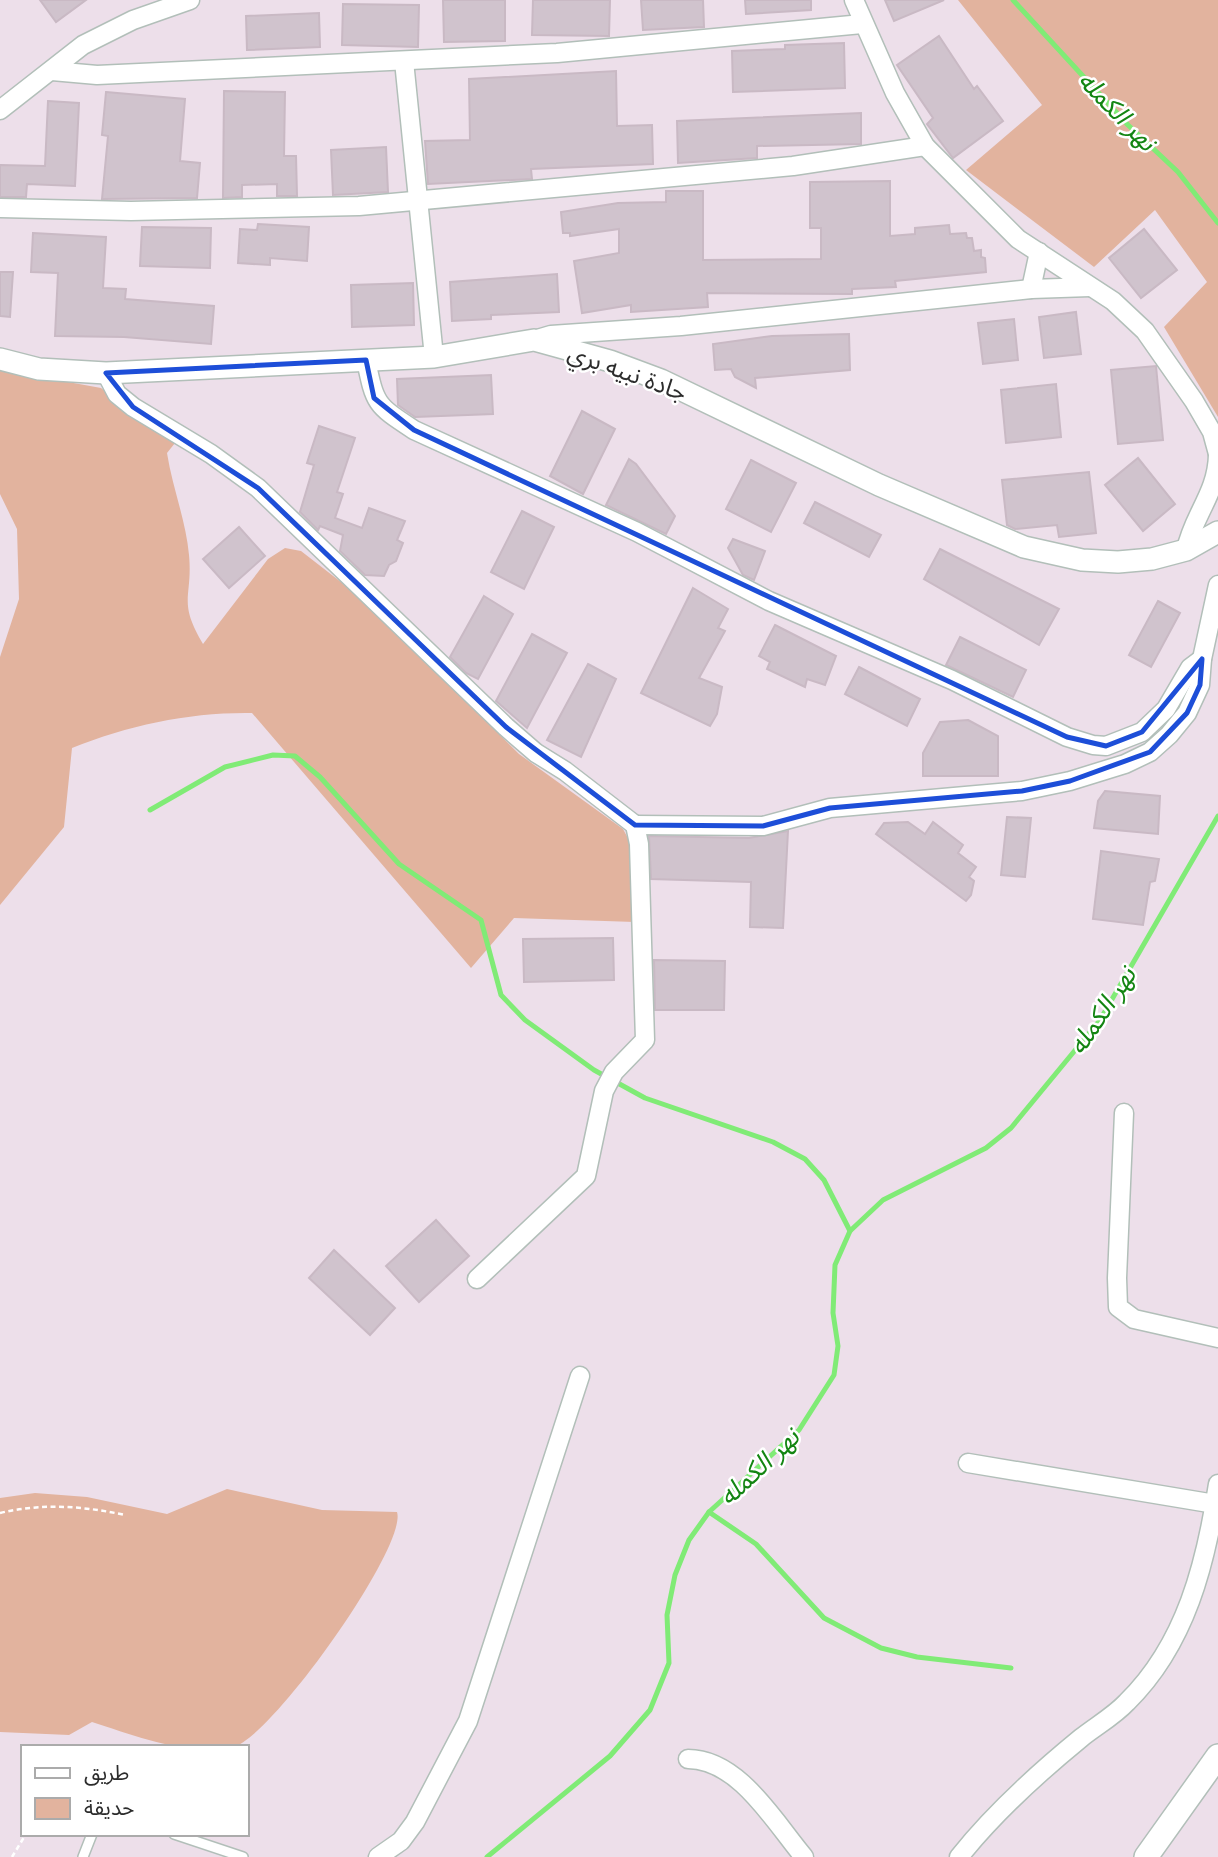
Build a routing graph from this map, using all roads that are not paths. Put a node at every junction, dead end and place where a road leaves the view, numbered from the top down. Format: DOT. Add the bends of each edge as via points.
graph roads {
  1 [pos="190,0"];
  2 [pos="854,0"];
  3 [pos="862,24"];
  4 [pos="404,61"];
  5 [pos="52,71"];
  6 [pos="0,110"];
  7 [pos="925,146"];
  8 [pos="416,200"];
  9 [pos="0,208"];
  10 [pos="1039,252"];
  11 [pos="1090,287"];
  12 [pos="1031,289"];
  13 [pos="534,340"];
  14 [pos="434,356"];
  15 [pos="0,359"];
  16 [pos="366,360"];
  17 [pos="106,373"];
  18 [pos="1218,455"];
  19 [pos="1218,532"];
  20 [pos="1186,550"];
  21 [pos="1218,585"];
  22 [pos="1202,659"];
  23 [pos="635,825"];
  24 [pos="1124,1113"];
  25 [pos="477,1279"];
  26 [pos="1218,1338"];
  27 [pos="580,1376"];
  28 [pos="968,1463"];
  29 [pos="1218,1485"];
  30 [pos="1215,1504"];
  31 [pos="1218,1755"];
  32 [pos="688,1759"];
  33 [pos="91,1836"];
  34 [pos="180,1836"];
  35 [pos="83,1857"];
  36 [pos="243,1857"];
  37 [pos="378,1857"];
  38 [pos="804,1857"];
  39 [pos="959,1857"];
  40 [pos="1146,1857"];
  1 -- 5 [label="street" via="103,34"];
  2 -- 3 [label="street"];
  3 -- 4 [label="street" via="558,53"];
  3 -- 7 [label="street"];
  4 -- 5 [label="street" via="97,75"];
  4 -- 8 [label="street"];
  5 -- 6 [label="street"];
  7 -- 8 [label="street" via="793,166"];
  7 -- 10 [label="street" via="1018,239"];
  8 -- 9 [label="street" via="225,211"];
  8 -- 14 [label="street"];
  10 -- 11 [label="street"];
  10 -- 12 [label="street"];
  11 -- 12 [label="street"];
  11 -- 18 [label="street" via="1113,300 1145,331 1194,401 1212,432"];
  12 -- 13 [label="street" via="681,326 551,334"];
  13 -- 14 [label="street, جادة نبيه بري"];
  13 -- 20 [label="street, جادة نبيه بري" via="661,380 879,485 1024,547 1082,560 1118,562"];
  14 -- 16 [label="street, جادة نبيه بري"];
  15 -- 17 [label="street, جادة نبيه بري" via="39,369"];
  16 -- 17 [label="street, جادة نبيه بري"];
  16 -- 22 [label="street" via="374,398 382,410 414,430 637,532 769,601 915,663 1068,737 1106,746 1142,732 1166,709 1190,668"];
  17 -- 23 [label="street" via="117,394 133,407 258,488 516,736"];
  18 -- 20 [label="street" via="1213,487 1189,534"];
  19 -- 20 [label="street, جادة نبيه بري"];
  21 -- 22 [label="street"];
  22 -- 23 [label="street" via="1200,685 1187,713 1169,735 1150,752 1125,764 1070,781 1022,791 830,807 763,825"];
  23 -- 25 [label="street" via="646,1031 641,1046 614,1072 604,1091 586,1176"];
  24 -- 26 [label="street" via="1118,1307 1134,1319"];
  27 -- 37 [label="street" via="468,1721 415,1822 401,1841"];
  28 -- 30 [label="street"];
  29 -- 30 [label="street"];
  30 -- 39 [label="street" via="1188,1613 1144,1683 1126,1704 988,1821"];
  31 -- 40 [label="main road"];
  32 -- 38 [label="street" via="713,1764 742,1783"];
  33 -- 35 [label="lane"];
  34 -- 36 [label="lane"];
}
